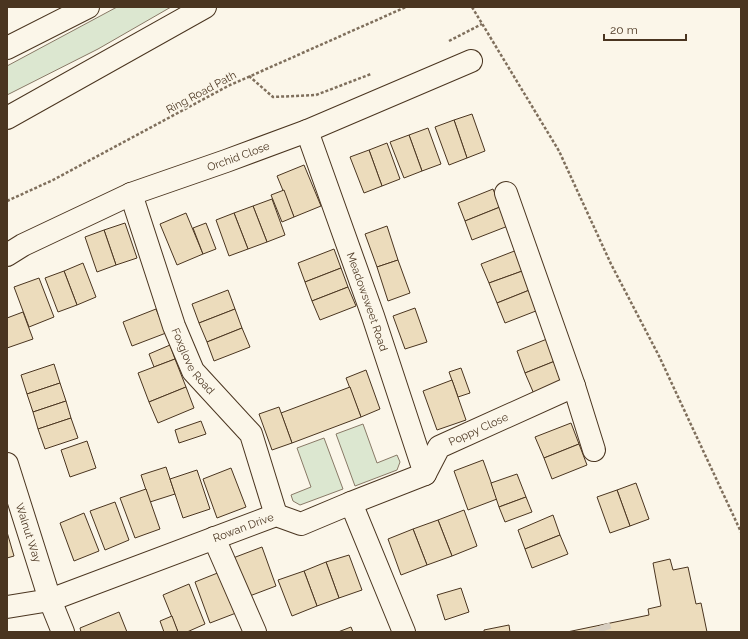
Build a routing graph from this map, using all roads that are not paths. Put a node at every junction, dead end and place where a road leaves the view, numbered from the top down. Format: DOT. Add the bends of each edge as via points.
graph roads {
  1 [pos="88,7"];
  2 [pos="205,7"];
  3 [pos="7,48"];
  4 [pos="471,61"];
  5 [pos="7,118"];
  6 [pos="307,130"];
  7 [pos="506,193"];
  8 [pos="131,194"];
  9 [pos="7,254"];
  10 [pos="574,386"];
  11 [pos="594,450"];
  12 [pos="7,464"];
  13 [pos="425,474"];
  14 [pos="351,503"];
  15 [pos="276,515"];
  16 [pos="214,538"];
  17 [pos="50,600"];
  18 [pos="7,607"];
  19 [pos="63,632"];
  20 [pos="256,632"];
  21 [pos="404,632"];
  1 -- 3 [label="main road"];
  2 -- 5 [label="main road"];
  4 -- 6 [label="main road, Orchid Close"];
  6 -- 8 [label="main road, Orchid Close"];
  6 -- 13 [label="main road, Meadowsweet Road" via="373,316"];
  7 -- 10 [label="main road"];
  8 -- 9 [label="main road, Orchid Close"];
  8 -- 15 [label="main road, Foxglove Road" via="174,326 193,371 252,434"];
  10 -- 11 [label="main road"];
  10 -- 13 [label="main road, Poppy Close" via="439,447"];
  12 -- 17 [label="main road, Walnut Way"];
  13 -- 14 [label="main road"];
  14 -- 15 [label="main road, Rowan Drive" via="301,524"];
  14 -- 21 [label="main road"];
  15 -- 16 [label="main road, Rowan Drive"];
  16 -- 17 [label="main road, Rowan Drive"];
  16 -- 20 [label="main road"];
  17 -- 18 [label="main road, Rowan Drive"];
  17 -- 19 [label="main road"];
}
